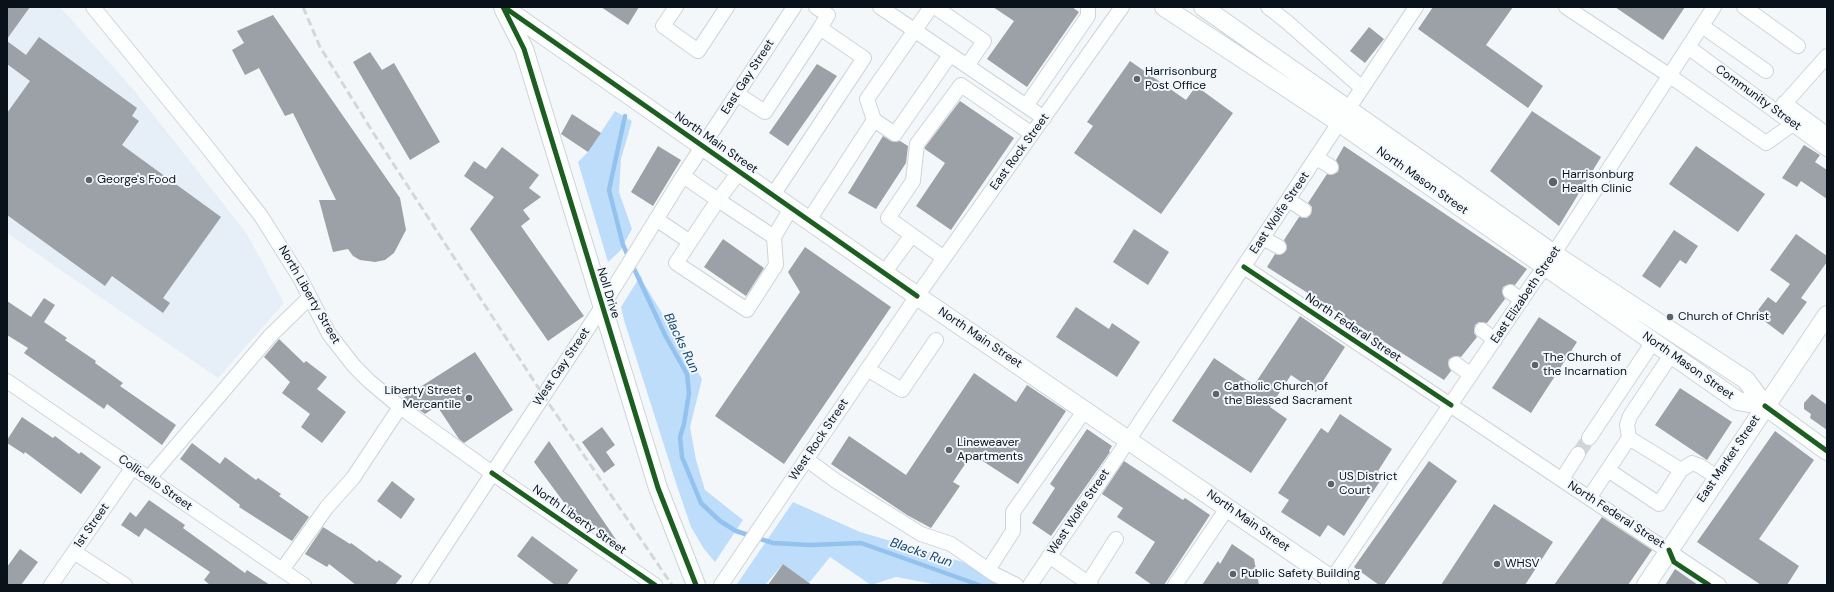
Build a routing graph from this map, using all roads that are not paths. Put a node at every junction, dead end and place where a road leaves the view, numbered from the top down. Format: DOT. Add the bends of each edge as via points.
graph roads {
  1 [pos="92,7"];
  2 [pos="503,7"];
  3 [pos="676,7"];
  4 [pos="727,7"];
  5 [pos="794,7"];
  6 [pos="816,7"];
  7 [pos="880,7"];
  8 [pos="931,7"];
  9 [pos="935,7"];
  10 [pos="1088,7"];
  11 [pos="1122,7"];
  12 [pos="1164,7"];
  13 [pos="1203,7"];
  14 [pos="1268,7"];
  15 [pos="1416,7"];
  16 [pos="1566,7"];
  17 [pos="1714,7"];
  18 [pos="1744,7"];
  19 [pos="1702,26"];
  20 [pos="820,28"];
  21 [pos="914,30"];
  22 [pos="1798,46"];
  23 [pos="1688,47"];
  24 [pos="950,55"];
  25 [pos="1825,63"];
  26 [pos="967,66"];
  27 [pos="1766,71"];
  28 [pos="1670,76"];
  29 [pos="1362,88"];
  30 [pos="737,94"];
  31 [pos="1026,106"];
  32 [pos="1780,108"];
  33 [pos="1345,116"];
  34 [pos="1044,118"];
  35 [pos="874,120"];
  36 [pos="1793,124"];
  37 [pos="1032,134"];
  38 [pos="1827,138"];
  39 [pos="703,146"];
  40 [pos="1827,149"];
  41 [pos="1317,158"];
  42 [pos="1331,167"];
  43 [pos="739,172"];
  44 [pos="683,176"];
  45 [pos="773,195"];
  46 [pos="718,200"];
  47 [pos="1288,200"];
  48 [pos="791,208"];
  49 [pos="1304,210"];
  50 [pos="656,219"];
  51 [pos="809,220"];
  52 [pos="912,235"];
  53 [pos="774,237"];
  54 [pos="1263,238"];
  55 [pos="690,242"];
  56 [pos="1280,248"];
  57 [pos="944,258"];
  58 [pos="1550,260"];
  59 [pos="1244,267"];
  60 [pos="884,273"];
  61 [pos="917,296"];
  62 [pos="310,297"];
  63 [pos="602,307"];
  64 [pos="1827,315"];
  65 [pos="1482,330"];
  66 [pos="936,340"];
  67 [pos="1495,340"];
  68 [pos="1653,342"];
  69 [pos="1671,355"];
  70 [pos="1456,364"];
  71 [pos="867,369"];
  72 [pos="1471,375"];
  73 [pos="7,381"];
  74 [pos="1451,405"];
  75 [pos="1764,406"];
  76 [pos="400,407"];
  77 [pos="1086,410"];
  78 [pos="1587,436"];
  79 [pos="1629,438"];
  80 [pos="1129,439"];
  81 [pos="1827,451"];
  82 [pos="1574,457"];
  83 [pos="806,459"];
  84 [pos="133,467"];
  85 [pos="1608,470"];
  86 [pos="1681,470"];
  87 [pos="492,472"];
  88 [pos="1717,477"];
  89 [pos="149,478"];
  90 [pos="1562,479"];
  91 [pos="1589,498"];
  92 [pos="1228,507"];
  93 [pos="1116,539"];
  94 [pos="1669,550"];
  95 [pos="74,552"];
  96 [pos="1049,556"];
  97 [pos="282,570"];
  98 [pos="988,570"];
  99 [pos="1334,583"];
  100 [pos="1090,584"];
  101 [pos="51,585"];
  102 [pos="125,585"];
  103 [pos="304,585"];
  104 [pos="418,585"];
  105 [pos="655,585"];
  106 [pos="696,585"];
  107 [pos="721,585"];
  108 [pos="1016,585"];
  109 [pos="1030,585"];
  110 [pos="1175,585"];
  111 [pos="1646,585"];
  112 [pos="1719,585"];
  1 -- 62 [label="street, North Liberty Street" via="244,193 279,244"];
  2 -- 39 [label="main road, North Main Street"];
  2 -- 63 [label="main road, Noll Drive" via="524,49"];
  3 -- 4 [label="street" via="663,26 698,51"];
  5 -- 30 [label="street, East Gay Street"];
  6 -- 20 [label="street" via="828,15"];
  7 -- 21 [label="street"];
  8 -- 21 [label="street"];
  9 -- 26 [label="street" via="984,41"];
  10 -- 31 [label="street" via="1088,16"];
  11 -- 34 [label="street, East Rock Street"];
  12 -- 33 [label="main road, North Mason Street"];
  13 -- 33 [label="main road, North Mason Street"];
  14 -- 29 [label="street"];
  15 -- 29 [label="street, East Wolfe Street"];
  16 -- 28 [label="street"];
  17 -- 19 [label="street, East Elizabeth Street"];
  18 -- 22 [label="street"];
  19 -- 23 [label="street, East Elizabeth Street"];
  19 -- 27 [label="street"];
  20 -- 30 [label="street" via="765,112"];
  20 -- 45 [label="street" via="864,58"];
  21 -- 24 [label="street"];
  21 -- 35 [label="street" via="866,99"];
  23 -- 28 [label="street, East Elizabeth Street"];
  23 -- 32 [label="street, Community Street"];
  24 -- 26 [label="street"];
  24 -- 35 [label="street" via="895,134"];
  25 -- 32 [label="street"];
  26 -- 31 [label="street"];
  28 -- 36 [label="street" via="1766,144"];
  28 -- 58 [label="street, East Elizabeth Street"];
  29 -- 33 [label="street, East Wolfe Street"];
  30 -- 39 [label="street, East Gay Street"];
  31 -- 34 [label="street"];
  32 -- 36 [label="street, Community Street"];
  32 -- 38 [label="street" via="1822,131"];
  33 -- 41 [label="street, East Wolfe Street"];
  33 -- 58 [label="main road, North Mason Street"];
  34 -- 37 [label="street, East Rock Street"];
  35 -- 51 [label="street"];
  36 -- 40 [label="street, Community Street"];
  37 -- 52 [label="street" via="961,85 917,144 913,181 888,218"];
  37 -- 57 [label="street, East Rock Street"];
  39 -- 43 [label="main road, North Main Street"];
  39 -- 44 [label="street, West Gay Street"];
  41 -- 42 [label="street"];
  41 -- 47 [label="street, East Wolfe Street"];
  43 -- 45 [label="main road, North Main Street"];
  43 -- 46 [label="street"];
  44 -- 46 [label="street"];
  44 -- 50 [label="street, West Gay Street"];
  45 -- 48 [label="main road, North Main Street"];
  46 -- 53 [label="street"];
  46 -- 55 [label="street"];
  47 -- 49 [label="street"];
  47 -- 54 [label="street, East Wolfe Street"];
  48 -- 51 [label="main road, North Main Street"];
  48 -- 53 [label="street"];
  50 -- 55 [label="street"];
  50 -- 63 [label="street, West Gay Street"];
  51 -- 60 [label="main road, North Main Street"];
  52 -- 57 [label="street"];
  52 -- 60 [label="street"];
  53 -- 55 [label="street" via="776,265 747,310 676,263"];
  54 -- 56 [label="street"];
  54 -- 59 [label="street, East Wolfe Street"];
  57 -- 61 [label="street, East Rock Street"];
  58 -- 67 [label="street, East Elizabeth Street" via="1516,296"];
  58 -- 68 [label="main road, North Mason Street"];
  58 -- 75 [label="main road, North Mason Street" via="1746,380"];
  59 -- 74 [label="street, North Federal Street"];
  59 -- 80 [label="street, East Wolfe Street"];
  60 -- 61 [label="main road, North Main Street"];
  61 -- 71 [label="street, West Rock Street"];
  61 -- 77 [label="main road, North Main Street"];
  62 -- 76 [label="street, North Liberty Street" via="329,334 354,366 368,382"];
  62 -- 89 [label="street" via="270,336"];
  63 -- 87 [label="street, West Gay Street"];
  63 -- 106 [label="main road, Noll Drive" via="658,488"];
  64 -- 75 [label="main road, East Market Street"];
  65 -- 67 [label="street"];
  66 -- 71 [label="street" via="902,390"];
  67 -- 72 [label="street, East Elizabeth Street"];
  68 -- 69 [label="main road, North Mason Street"];
  68 -- 78 [label="street" via="1597,426"];
  69 -- 75 [label="main road, North Mason Street" via="1738,401"];
  69 -- 79 [label="street" via="1630,416"];
  70 -- 72 [label="street"];
  71 -- 83 [label="street, West Rock Street"];
  72 -- 74 [label="street, East Elizabeth Street"];
  73 -- 84 [label="street, Collicello Street"];
  74 -- 90 [label="street, North Federal Street"];
  74 -- 99 [label="street, East Elizabeth Street"];
  75 -- 81 [label="main road"];
  75 -- 88 [label="main road, East Market Street"];
  76 -- 87 [label="street, North Liberty Street"];
  76 -- 97 [label="street" via="353,478 326,506"];
  77 -- 80 [label="main road, North Main Street"];
  77 -- 98 [label="street" via="1013,512 1013,531"];
  79 -- 85 [label="street"];
  79 -- 86 [label="street"];
  80 -- 92 [label="main road, North Main Street"];
  80 -- 96 [label="street, West Wolfe Street"];
  82 -- 90 [label="street"];
  83 -- 98 [label="street" via="836,481 921,534 950,544"];
  83 -- 107 [label="street, West Rock Street"];
  84 -- 89 [label="street, Collicello Street"];
  84 -- 95 [label="street, 1st Street"];
  85 -- 86 [label="street" via="1658,504"];
  85 -- 91 [label="street"];
  86 -- 88 [label="street" via="1692,463"];
  87 -- 104 [label="street, West Gay Street"];
  87 -- 105 [label="street, North Liberty Street"];
  88 -- 94 [label="main road, East Market Street"];
  89 -- 97 [label="street, Collicello Street"];
  90 -- 91 [label="street, North Federal Street"];
  91 -- 94 [label="street, North Federal Street"];
  92 -- 99 [label="main road, North Main Street"];
  92 -- 110 [label="street"];
  93 -- 100 [label="street"];
  94 -- 111 [label="main road, East Market Street"];
  94 -- 112 [label="street, North Federal Street"];
  95 -- 101 [label="street, 1st Street"];
  95 -- 102 [label="street"];
  96 -- 100 [label="street"];
  96 -- 109 [label="street, West Wolfe Street"];
  97 -- 103 [label="street, Collicello Street"];
  98 -- 108 [label="street"];
}
